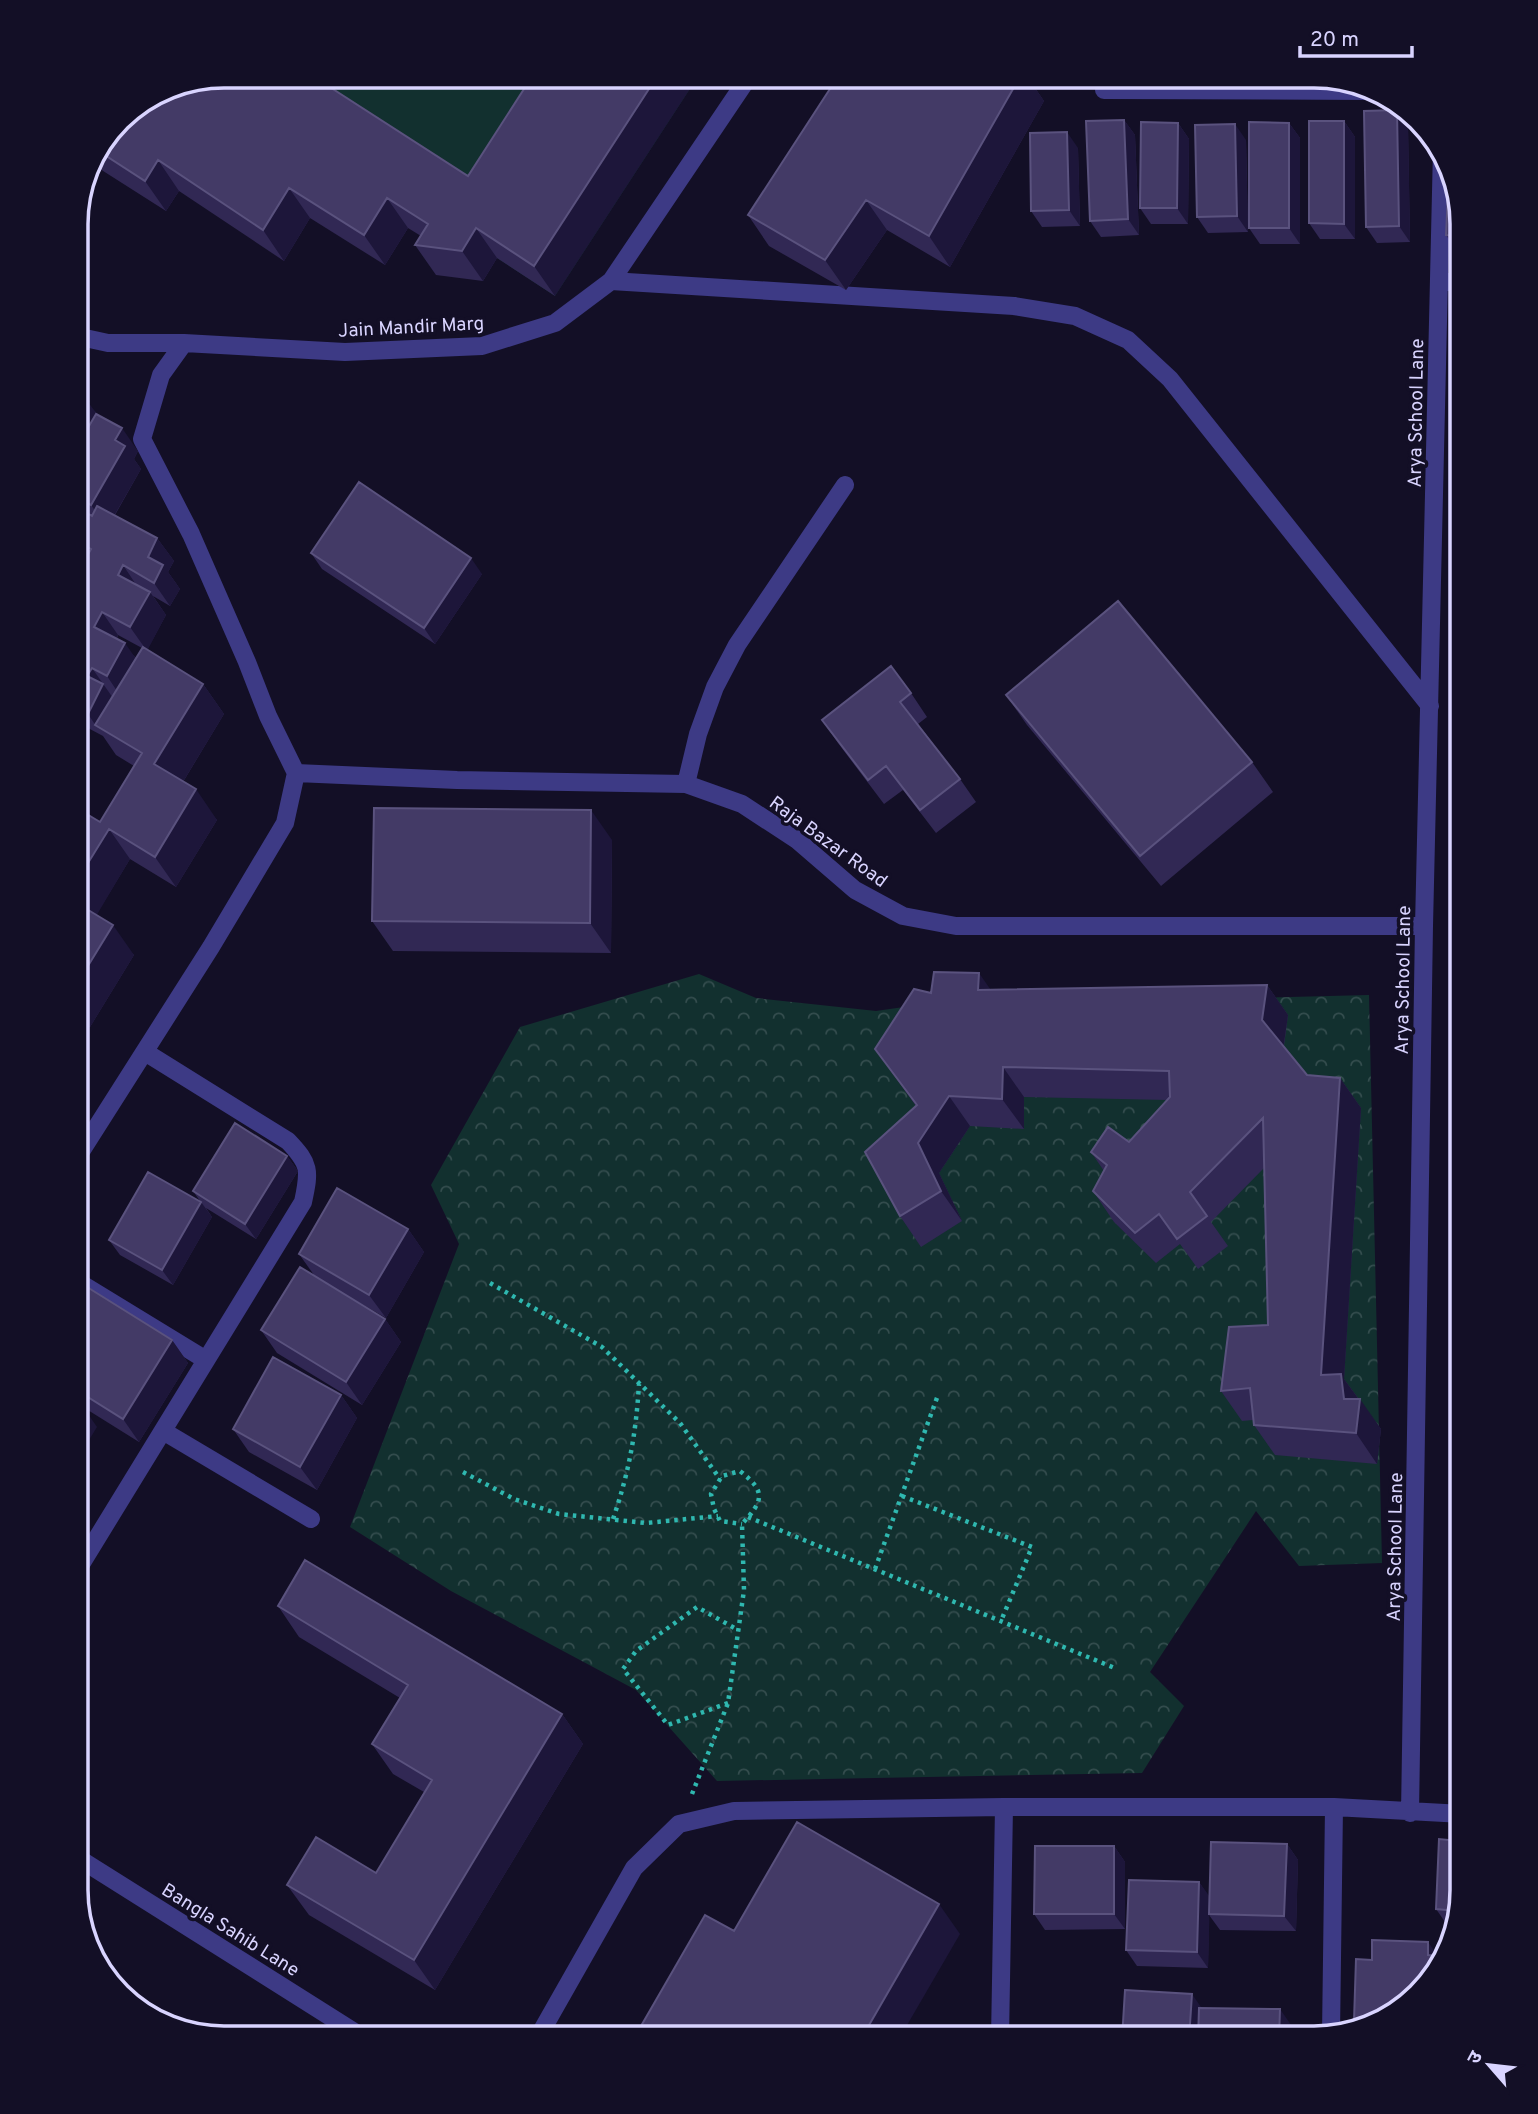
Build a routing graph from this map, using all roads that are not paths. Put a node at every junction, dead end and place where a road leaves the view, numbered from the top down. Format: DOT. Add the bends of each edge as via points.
graph roads {
  1 [pos="741,88"];
  2 [pos="1104,90"];
  3 [pos="1344,91"];
  4 [pos="1442,176"];
  5 [pos="611,281"];
  6 [pos="1440,282"];
  7 [pos="1450,282"];
  8 [pos="88,338"];
  9 [pos="184,343"];
  10 [pos="845,485"];
  11 [pos="1430,706"];
  12 [pos="296,773"];
  13 [pos="686,784"];
  14 [pos="1424,926"];
  15 [pos="145,1052"];
  16 [pos="88,1141"];
  17 [pos="88,1288"];
  18 [pos="206,1360"];
  19 [pos="163,1431"];
  20 [pos="311,1519"];
  21 [pos="88,1553"];
  22 [pos="1004,1807"];
  23 [pos="1334,1807"];
  24 [pos="1410,1813"];
  25 [pos="1450,1814"];
  26 [pos="88,1864"];
  27 [pos="1332,2025"];
  28 [pos="343,2026"];
  29 [pos="544,2026"];
  30 [pos="1000,2026"];
  1 -- 5 [label="street, Jain Mandir Marg"];
  2 -- 3 [label="street"];
  4 -- 6 [label="street, Arya School Lane"];
  5 -- 9 [label="street, Jain Mandir Marg" via="555,323 482,346 345,352"];
  5 -- 11 [label="street" via="1014,306 1075,316 1128,340 1170,379"];
  6 -- 7 [label="street"];
  6 -- 11 [label="street, Arya School Lane"];
  8 -- 9 [label="street, Jain Mandir Marg" via="108,343"];
  9 -- 12 [label="street" via="161,376 142,439 191,534"];
  10 -- 13 [label="street" via="737,645 715,687"];
  11 -- 14 [label="street, Arya School Lane"];
  12 -- 13 [label="street, Raja Bazar Road"];
  12 -- 15 [label="street" via="285,822"];
  13 -- 14 [label="street, Raja Bazar Road" via="742,804 797,840 855,890 903,916 956,926"];
  14 -- 24 [label="street, Arya School Lane"];
  15 -- 16 [label="street"];
  15 -- 18 [label="street" via="288,1141 304,1158 308,1178 303,1202"];
  17 -- 18 [label="street"];
  18 -- 19 [label="street"];
  19 -- 20 [label="street"];
  19 -- 21 [label="street"];
  22 -- 23 [label="street"];
  22 -- 29 [label="street" via="734,1811 679,1824 634,1868"];
  22 -- 30 [label="street"];
  23 -- 24 [label="street"];
  23 -- 27 [label="street"];
  24 -- 25 [label="street"];
  26 -- 28 [label="street, Bangla Sahib Lane"];
}
